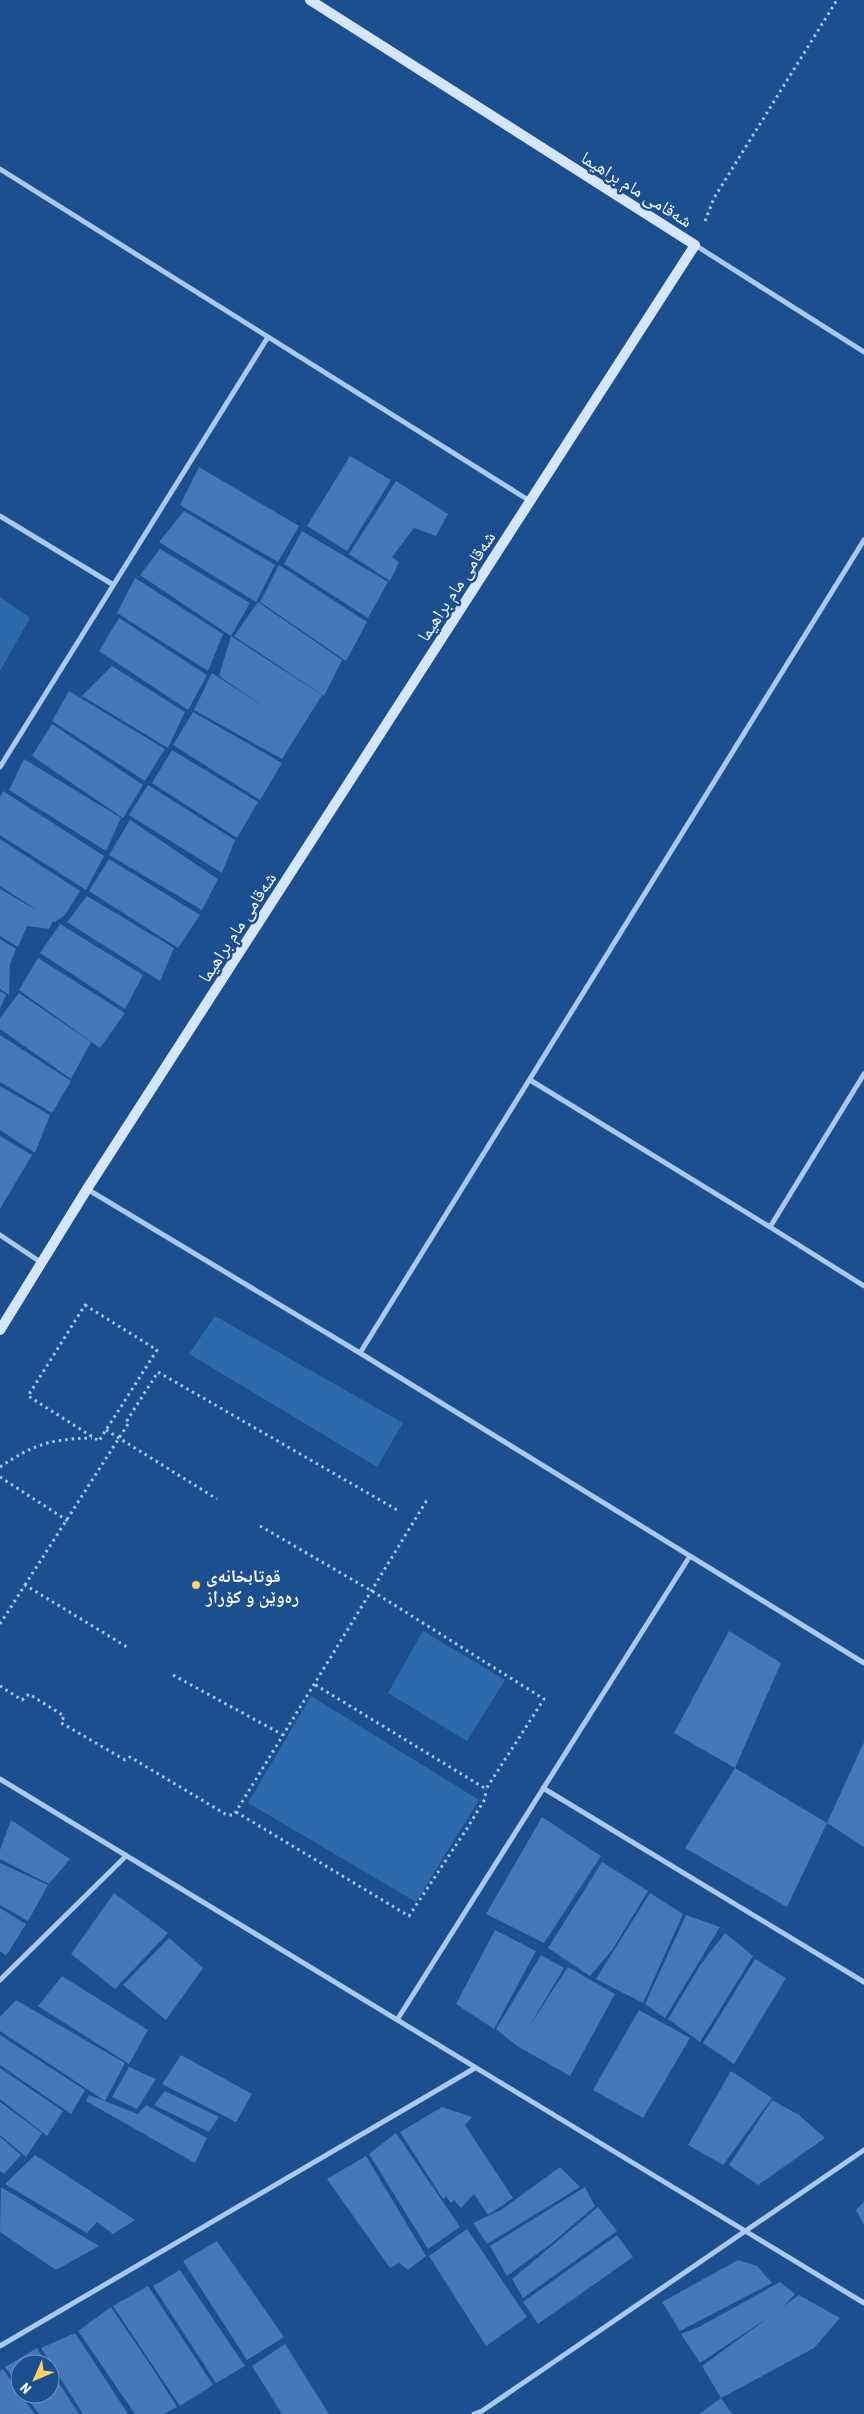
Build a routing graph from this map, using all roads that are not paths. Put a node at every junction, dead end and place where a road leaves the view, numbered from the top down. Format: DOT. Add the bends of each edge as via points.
graph roads {
  1 [pos="310,0"];
  2 [pos="0,169"];
  3 [pos="695,245"];
  4 [pos="268,336"];
  5 [pos="864,352"];
  6 [pos="530,501"];
  7 [pos="0,516"];
  8 [pos="864,540"];
  9 [pos="112,584"];
  10 [pos="0,767"];
  11 [pos="864,1074"];
  12 [pos="530,1080"];
  13 [pos="87,1189"];
  14 [pos="770,1227"];
  15 [pos="0,1235"];
  16 [pos="42,1263"];
  17 [pos="864,1286"];
  18 [pos="0,1330"];
  19 [pos="360,1353"];
  20 [pos="690,1556"];
  21 [pos="864,1663"];
  22 [pos="0,1779"];
  23 [pos="543,1788"];
  24 [pos="126,1856"];
  25 [pos="0,1980"];
  26 [pos="864,1982"];
  27 [pos="396,2020"];
  28 [pos="475,2068"];
  29 [pos="864,2150"];
  30 [pos="744,2231"];
  31 [pos="864,2303"];
  32 [pos="0,2346"];
  33 [pos="474,2414"];
  1 -- 3 [label="street, شەقامی مام براهیما"];
  2 -- 4 [label="street"];
  3 -- 5 [label="street"];
  3 -- 6 [label="street, شەقامی مام براهیما"];
  4 -- 6 [label="street"];
  4 -- 9 [label="street"];
  6 -- 13 [label="street, شەقامی مام براهیما"];
  7 -- 9 [label="street"];
  8 -- 12 [label="street"];
  9 -- 10 [label="street"];
  11 -- 14 [label="street"];
  12 -- 14 [label="street"];
  12 -- 19 [label="street"];
  13 -- 16 [label="street, شەقامی مام براهیما"];
  13 -- 19 [label="street"];
  14 -- 17 [label="street"];
  15 -- 16 [label="street"];
  16 -- 18 [label="street, شەقامی مام براهیما"];
  19 -- 20 [label="street"];
  20 -- 21 [label="street"];
  20 -- 23 [label="street"];
  22 -- 24 [label="street"];
  23 -- 26 [label="street"];
  23 -- 27 [label="street"];
  24 -- 25 [label="street"];
  24 -- 27 [label="street"];
  27 -- 28 [label="street"];
  28 -- 30 [label="street"];
  28 -- 32 [label="street"];
  29 -- 30 [label="street"];
  30 -- 31 [label="street"];
  30 -- 33 [label="street"];
}
